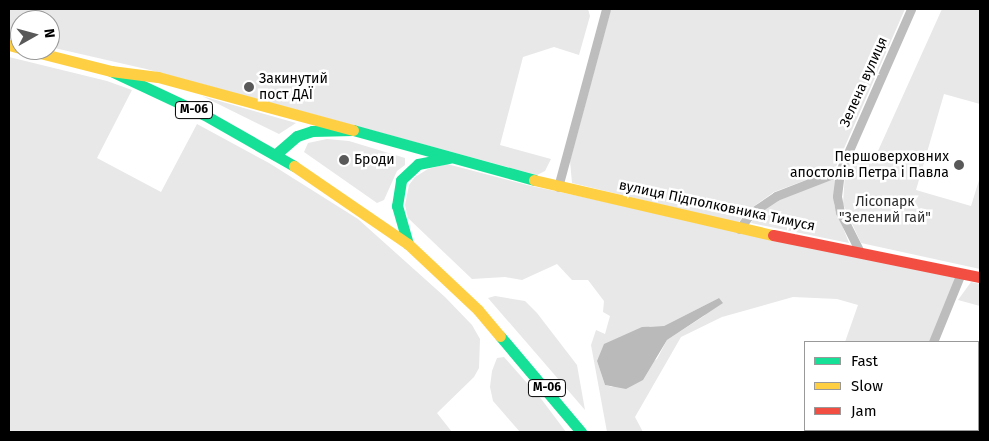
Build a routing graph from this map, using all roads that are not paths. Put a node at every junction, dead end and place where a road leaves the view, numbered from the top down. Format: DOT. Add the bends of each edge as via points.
graph roads {
  1 [pos="606,9"];
  2 [pos="911,9"];
  3 [pos="60,58"];
  4 [pos="111,71"];
  5 [pos="352,130"];
  6 [pos="275,155"];
  7 [pos="449,158"];
  8 [pos="840,171"];
  9 [pos="558,187"];
  10 [pos="739,229"];
  11 [pos="408,244"];
  12 [pos="859,250"];
  13 [pos="961,272"];
  14 [pos="980,277"];
  15 [pos="933,341"];
  16 [pos="581,432"];
  1 -- 9 [label="street"];
  2 -- 8 [label="street, Зелена вулиця"];
  3 -- 4 [label="main road, М-06"];
  4 -- 5 [label="main road, вулиця Підполковника Тимуся" via="158,77"];
  4 -- 6 [label="main road, М-06" via="203,114"];
  5 -- 6 [label="main road" via="312,131 296,136"];
  5 -- 7 [label="main road, вулиця Підполковника Тимуся"];
  6 -- 11 [label="main road, М-06"];
  7 -- 9 [label="main road, вулиця Підполковника Тимуся"];
  7 -- 11 [label="main road" via="418,164 402,180 397,206"];
  8 -- 10 [label="street" via="776,196 751,213"];
  8 -- 12 [label="street, Зелена вулиця" via="839,204 844,224"];
  9 -- 10 [label="main road, вулиця Підполковника Тимуся"];
  10 -- 12 [label="main road, вулиця Підполковника Тимуся"];
  11 -- 16 [label="main road, М-06" via="478,310"];
  12 -- 13 [label="main road, вулиця Підполковника Тимуся"];
  13 -- 14 [label="main road, вулиця Підполковника Тимуся"];
  13 -- 15 [label="street"];
}
